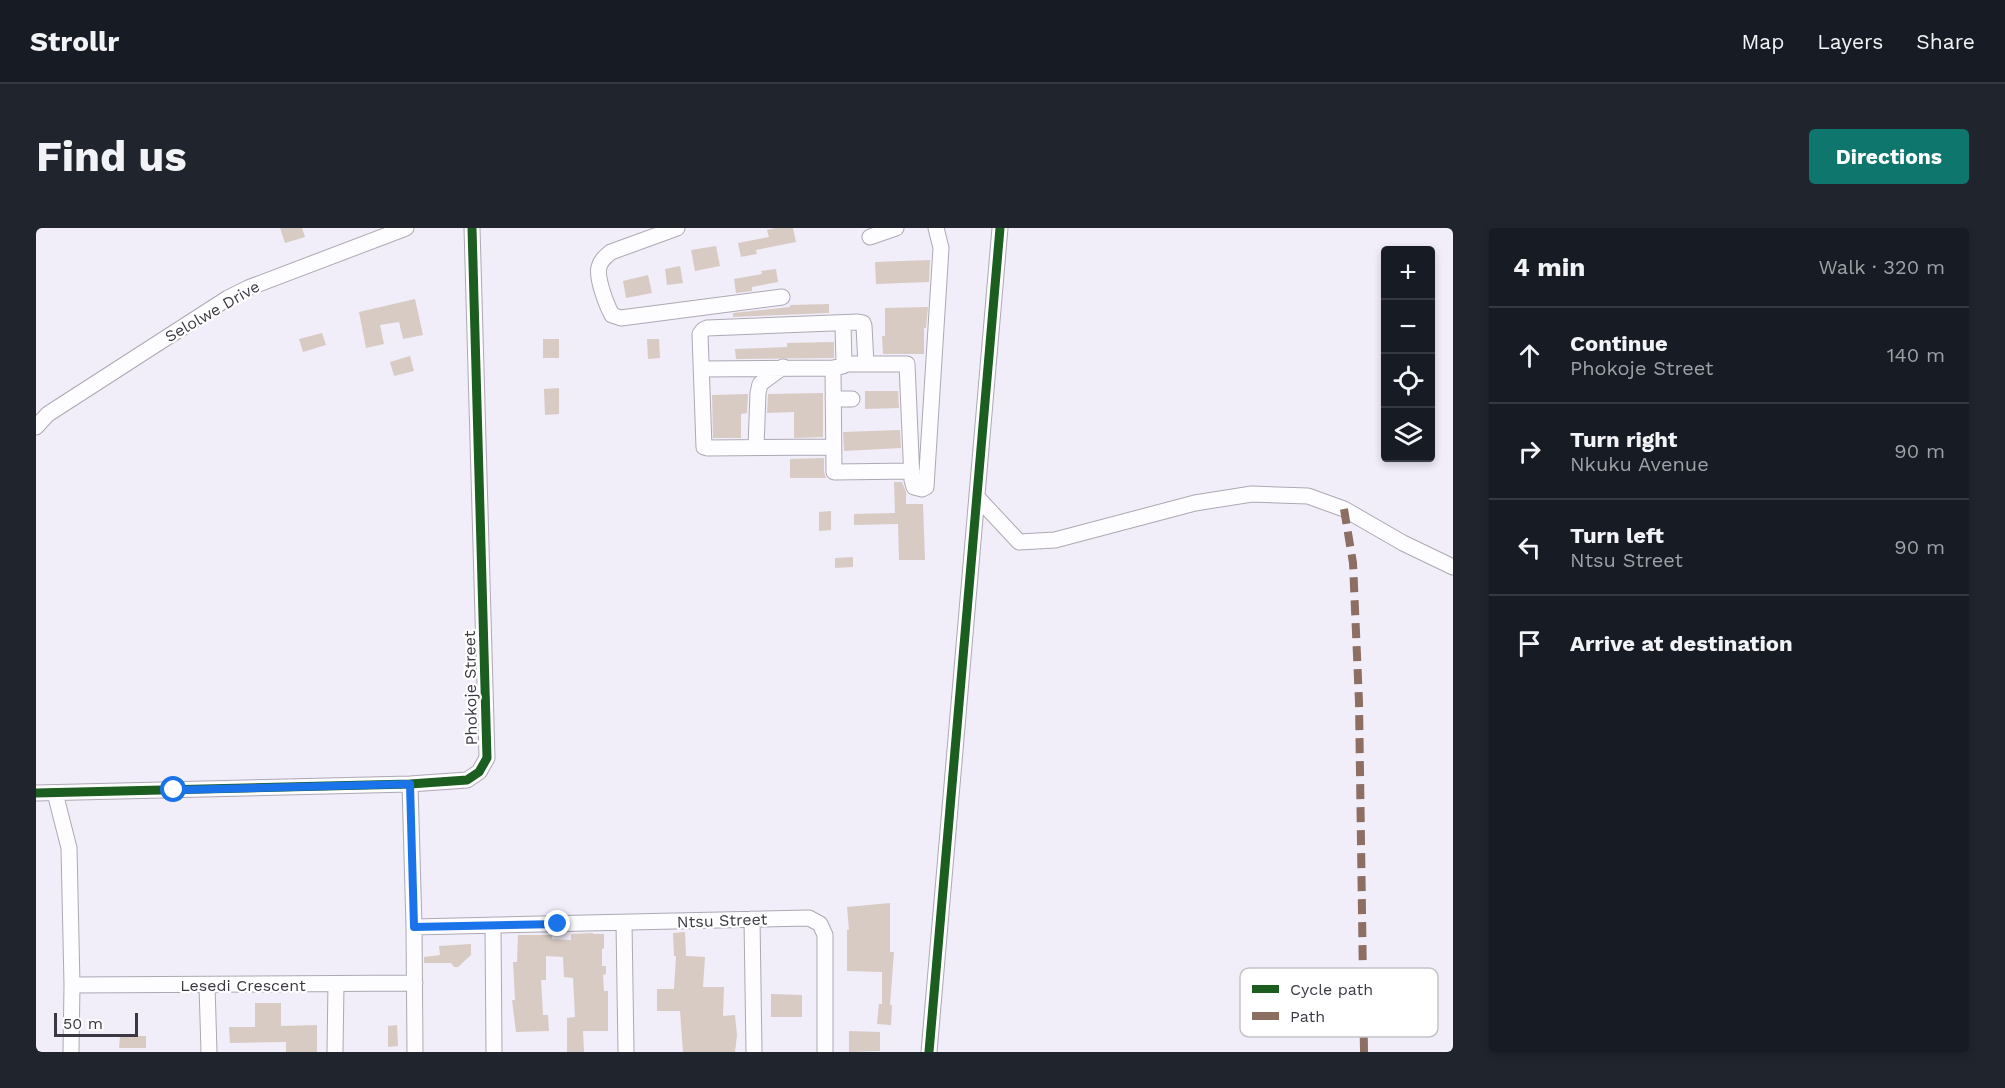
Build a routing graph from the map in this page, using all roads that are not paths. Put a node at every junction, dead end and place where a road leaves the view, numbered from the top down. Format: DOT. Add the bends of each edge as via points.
graph roads {
  1 [pos="406,228"];
  2 [pos="472,228"];
  3 [pos="677,228"];
  4 [pos="896,228"];
  5 [pos="936,228"];
  6 [pos="1000,228"];
  7 [pos="870,237"];
  8 [pos="782,297"];
  9 [pos="843,322"];
  10 [pos="866,364"];
  11 [pos="907,364"];
  12 [pos="933,364"];
  13 [pos="839,366"];
  14 [pos="783,367"];
  15 [pos="702,369"];
  16 [pos="833,399"];
  17 [pos="852,399"];
  18 [pos="930,424"];
  19 [pos="909,425"];
  20 [pos="36,427"];
  21 [pos="756,447"];
  22 [pos="833,447"];
  23 [pos="912,471"];
  24 [pos="977,497"];
  25 [pos="1453,567"];
  26 [pos="410,784"];
  27 [pos="36,793"];
  28 [pos="55,793"];
  29 [pos="752,918"];
  30 [pos="624,923"];
  31 [pos="493,924"];
  32 [pos="414,927"];
  33 [pos="415,983"];
  34 [pos="336,984"];
  35 [pos="72,985"];
  36 [pos="207,985"];
  37 [pos="71,1052"];
  38 [pos="209,1052"];
  39 [pos="335,1052"];
  40 [pos="415,1052"];
  41 [pos="494,1052"];
  42 [pos="626,1052"];
  43 [pos="754,1052"];
  44 [pos="825,1052"];
  45 [pos="929,1052"];
  1 -- 20 [label="street, Selolwe Drive" via="248,288 48,414"];
  2 -- 26 [label="street, Phokoje Street" via="487,758 479,772 467,780"];
  3 -- 8 [label="street" via="603,258 598,273 612,315 621,318"];
  4 -- 7 [label="street"];
  5 -- 12 [label="street" via="941,248"];
  6 -- 24 [label="street"];
  9 -- 10 [label="street" via="863,323"];
  9 -- 13 [label="street"];
  9 -- 15 [label="street" via="707,328 700,334"];
  10 -- 11 [label="street"];
  10 -- 13 [label="street"];
  11 -- 12 [label="street"];
  11 -- 19 [label="street"];
  12 -- 18 [label="street"];
  13 -- 14 [label="street"];
  13 -- 16 [label="street"];
  14 -- 15 [label="street"];
  14 -- 21 [label="street" via="760,384"];
  15 -- 21 [label="street" via="704,447"];
  16 -- 17 [label="street"];
  16 -- 22 [label="street"];
  18 -- 19 [label="street"];
  18 -- 23 [label="street" via="926,487 914,487"];
  19 -- 23 [label="street"];
  21 -- 22 [label="street"];
  22 -- 23 [label="street" via="837,472"];
  24 -- 25 [label="street" via="1020,542 1055,540 1195,502 1251,494 1308,496 1344,509"];
  24 -- 45 [label="street"];
  26 -- 28 [label="street, Phokoje Street"];
  26 -- 32 [label="street"];
  27 -- 28 [label="street, Phokoje Street"];
  28 -- 35 [label="street" via="69,848"];
  29 -- 30 [label="street, Ntsu Street"];
  29 -- 43 [label="street"];
  29 -- 44 [label="street, Ntsu Street" via="809,918 820,924 825,935"];
  30 -- 31 [label="street, Ntsu Street"];
  30 -- 42 [label="street"];
  31 -- 32 [label="street, Ntsu Street"];
  31 -- 41 [label="street"];
  32 -- 33 [label="street"];
  33 -- 34 [label="street, Lesedi Crescent"];
  33 -- 40 [label="street"];
  34 -- 36 [label="street, Lesedi Crescent"];
  34 -- 39 [label="street"];
  35 -- 36 [label="street, Lesedi Crescent"];
  35 -- 37 [label="street"];
  36 -- 38 [label="street"];
}
